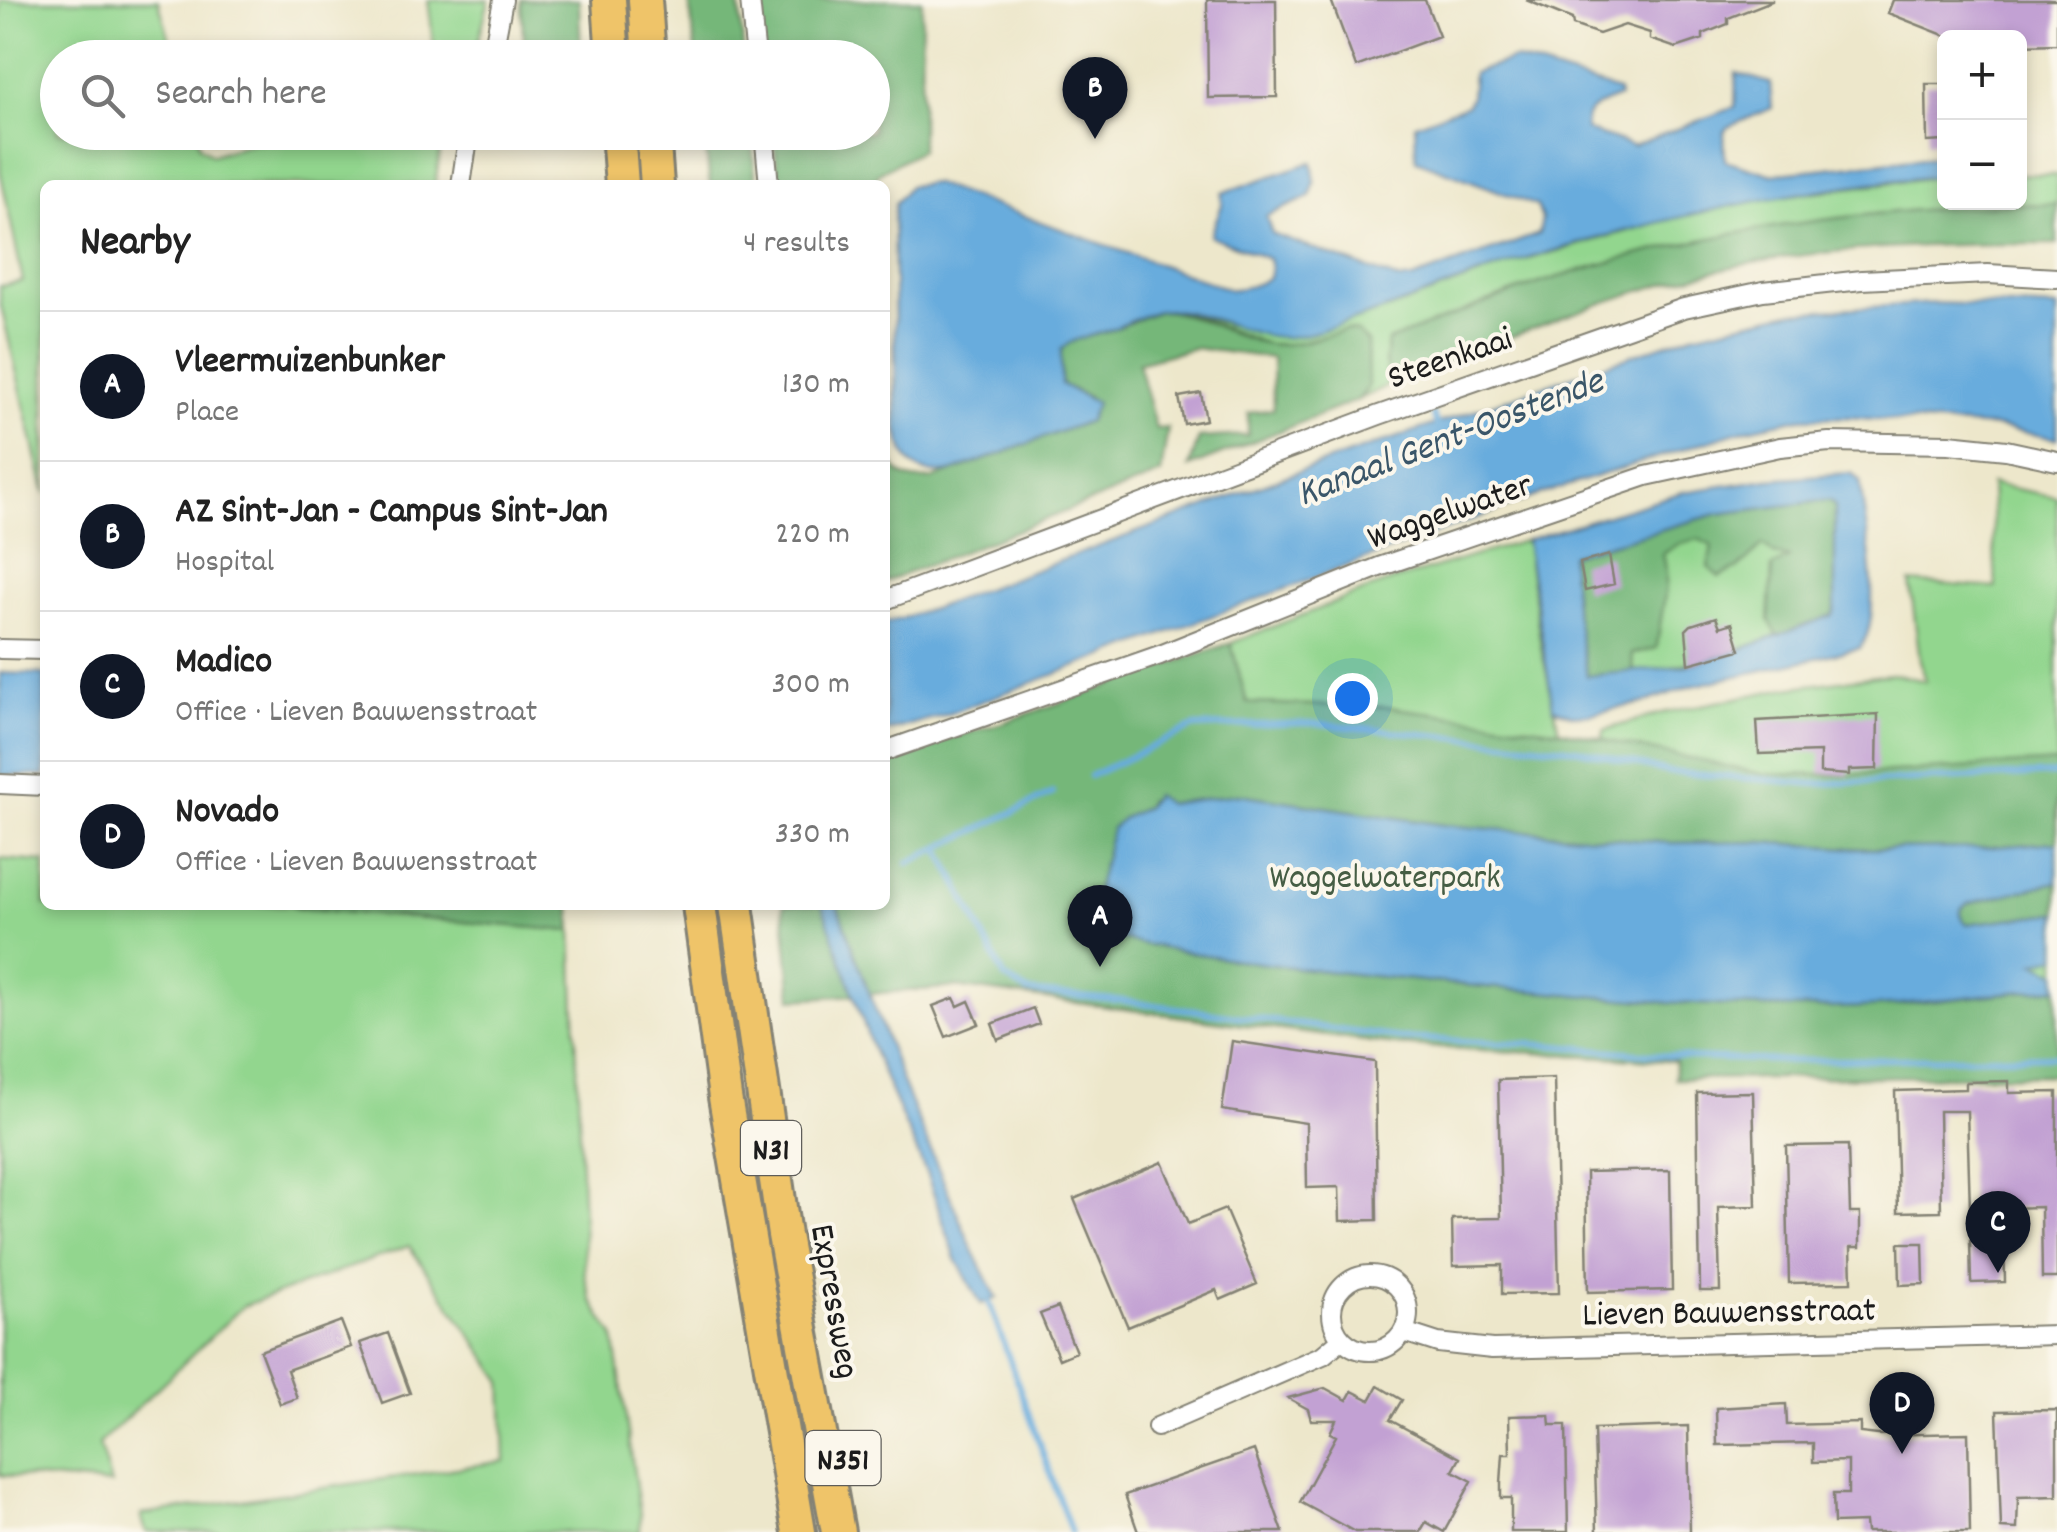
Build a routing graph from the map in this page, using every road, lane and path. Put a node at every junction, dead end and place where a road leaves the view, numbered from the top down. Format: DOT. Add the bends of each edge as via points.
graph roads {
  1 [pos="503,0"];
  2 [pos="610,0"];
  3 [pos="645,0"];
  4 [pos="750,0"];
  5 [pos="495,40"];
  6 [pos="612,40"];
  7 [pos="648,40"];
  8 [pos="754,40"];
  9 [pos="466,150"];
  10 [pos="619,150"];
  11 [pos="654,150"];
  12 [pos="766,150"];
  13 [pos="461,180"];
  14 [pos="622,180"];
  15 [pos="657,180"];
  16 [pos="769,180"];
  17 [pos="2057,278"];
  18 [pos="2057,462"];
  19 [pos="890,598"];
  20 [pos="0,649"];
  21 [pos="40,650"];
  22 [pos="890,748"];
  23 [pos="0,784"];
  24 [pos="40,786"];
  25 [pos="699,910"];
  26 [pos="737,910"];
  27 [pos="1404,1332"];
  28 [pos="2057,1335"];
  29 [pos="1342,1339"];
  30 [pos="812,1390"];
  31 [pos="1158,1427"];
  32 [pos="783,1438"];
  33 [pos="781,1532"];
  34 [pos="799,1532"];
  35 [pos="838,1532"];
  36 [pos="860,1532"];
  1 -- 5 [label="street"];
  2 -- 6 [label="highway"];
  3 -- 7 [label="highway"];
  4 -- 8 [label="street"];
  9 -- 13 [label="street"];
  10 -- 14 [label="highway"];
  11 -- 15 [label="highway"];
  12 -- 16 [label="street"];
  17 -- 19 [label="street, Steenkaai" via="1862,280 1684,308"];
  18 -- 22 [label="street, Waggelwater" via="1948,444 1829,442 1780,446 1646,476"];
  20 -- 21 [label="street"];
  23 -- 24 [label="street"];
  25 -- 32 [label="highway, N31"];
  26 -- 30 [label="highway, Expressweg / N31"];
  27 -- 28 [label="street, Lieven Bauwensstraat" via="1492,1349"];
  27 -- 29 [label="street" via="1372,1352"];
  27 -- 29 [label="street" via="1404,1294 1372,1274 1357,1276 1337,1294 1332,1318"];
  29 -- 31 [label="street" via="1323,1355"];
  30 -- 35 [label="highway, Expressweg / N31"];
  30 -- 36 [label="highway, N351" via="836,1426"];
  32 -- 33 [label="highway, N351"];
  32 -- 34 [label="highway, N31"];
}
